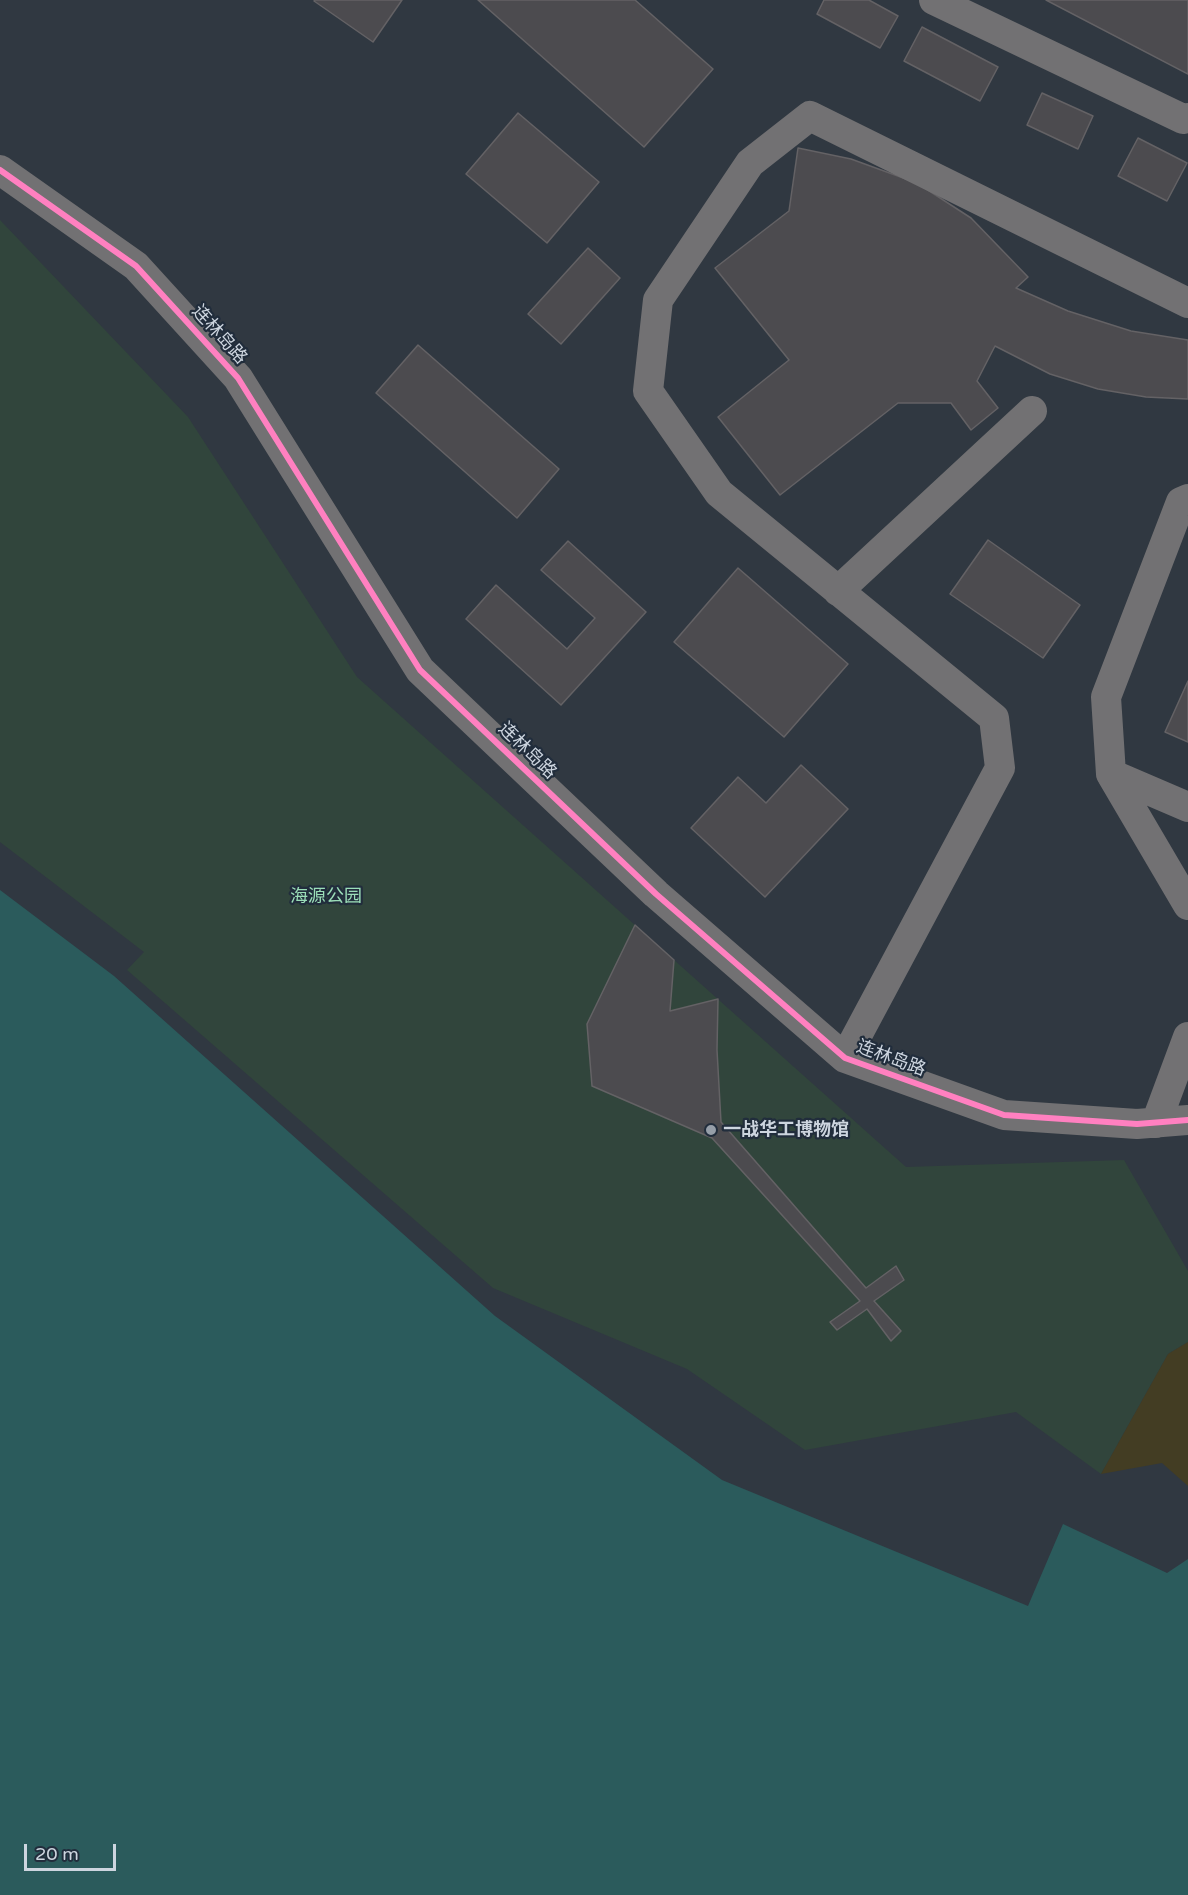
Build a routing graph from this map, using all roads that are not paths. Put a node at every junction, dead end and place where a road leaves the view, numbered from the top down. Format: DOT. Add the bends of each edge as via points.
graph roads {
  1 [pos="934,0"];
  2 [pos="1188,118"];
  3 [pos="0,170"];
  4 [pos="1188,303"];
  5 [pos="1032,411"];
  6 [pos="1188,499"];
  7 [pos="838,591"];
  8 [pos="1111,774"];
  9 [pos="1188,807"];
  10 [pos="1188,905"];
  11 [pos="1186,1046"];
  12 [pos="845,1058"];
  13 [pos="1188,1120"];
  14 [pos="1156,1123"];
  1 -- 2 [label="street" via="1183,119"];
  3 -- 12 [label="street, 连林岛路" via="136,266 238,378 420,670 656,894"];
  4 -- 7 [label="street" via="810,116 750,163 658,300 648,391 719,493"];
  5 -- 7 [label="street"];
  6 -- 8 [label="street" via="1181,502 1106,697"];
  7 -- 12 [label="street" via="994,718 1000,768"];
  8 -- 9 [label="street"];
  8 -- 10 [label="street"];
  11 -- 14 [label="street"];
  12 -- 14 [label="street, 连林岛路" via="1004,1115"];
  13 -- 14 [label="street, 连林岛路"];
}
